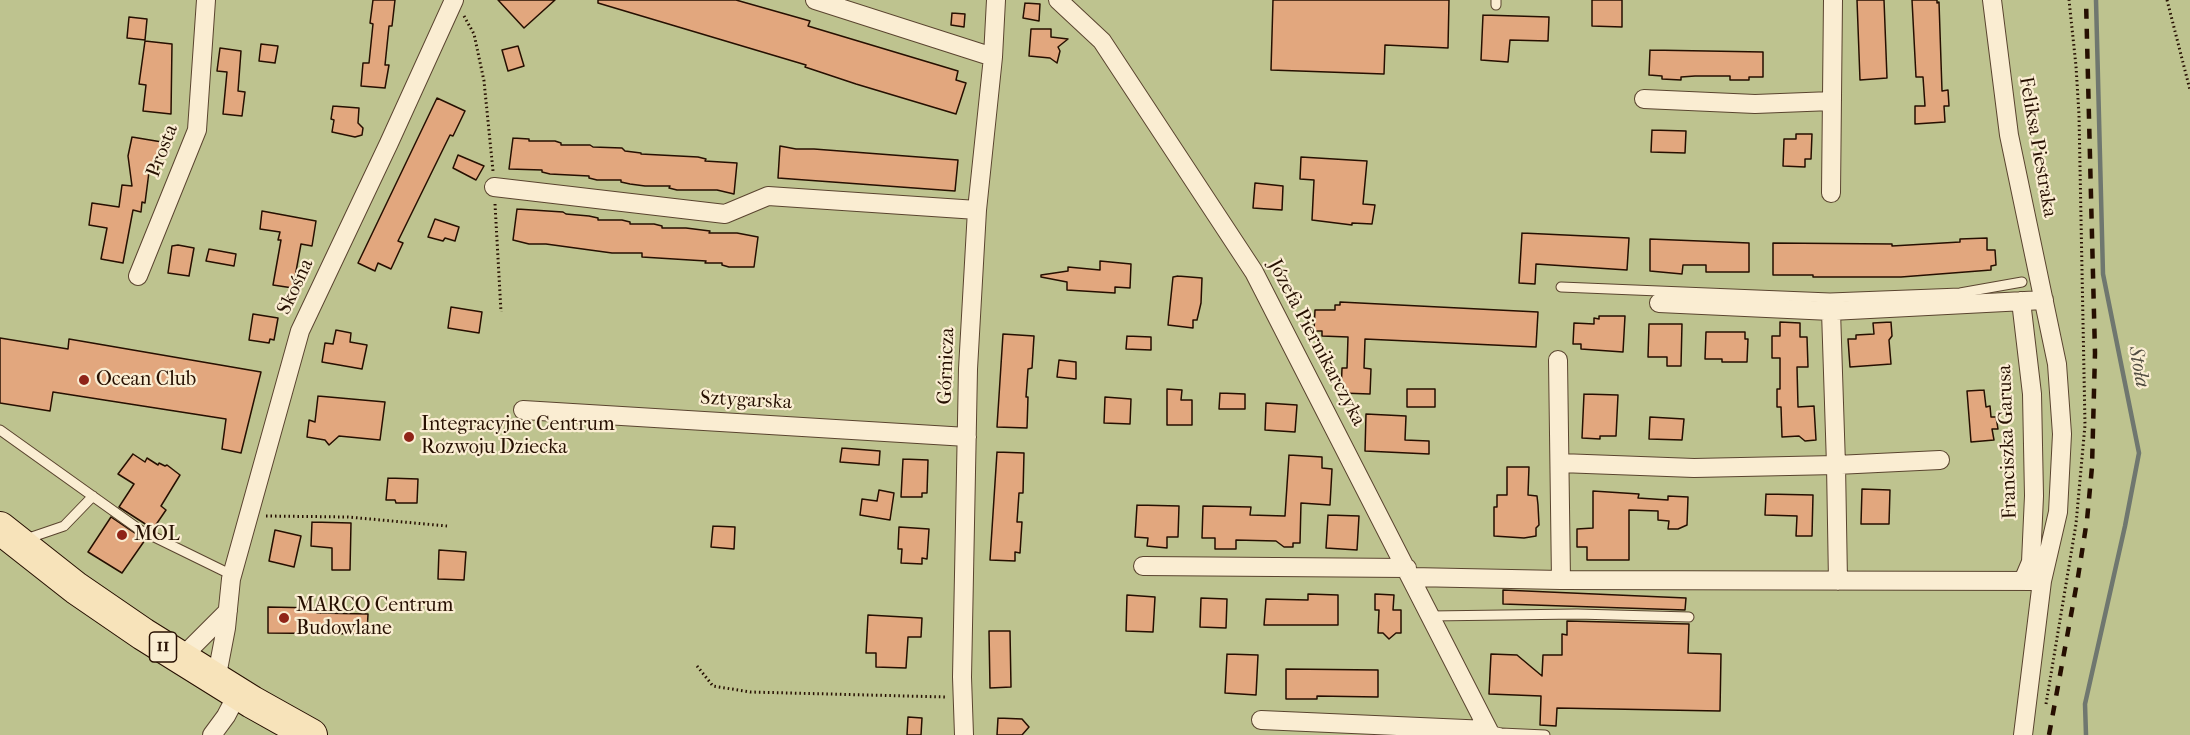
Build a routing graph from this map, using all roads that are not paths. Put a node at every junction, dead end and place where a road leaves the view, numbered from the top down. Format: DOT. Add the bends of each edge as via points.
graph roads {
  1 [pos="206,0"];
  2 [pos="815,0"];
  3 [pos="996,0"];
  4 [pos="1058,0"];
  5 [pos="1833,0"];
  6 [pos="1992,0"];
  7 [pos="453,2"];
  8 [pos="993,57"];
  9 [pos="1644,99"];
  10 [pos="1832,101"];
  11 [pos="494,187"];
  12 [pos="1831,193"];
  13 [pos="978,210"];
  14 [pos="138,276"];
  15 [pos="2022,282"];
  16 [pos="1561,287"];
  17 [pos="2044,300"];
  18 [pos="2021,301"];
  19 [pos="1659,303"];
  20 [pos="1830,304"];
  21 [pos="1558,360"];
  22 [pos="523,410"];
  23 [pos="0,430"];
  24 [pos="967,437"];
  25 [pos="1940,460"];
  26 [pos="1560,463"];
  27 [pos="1836,465"];
  28 [pos="93,496"];
  29 [pos="6,538"];
  30 [pos="1143,566"];
  31 [pos="1409,572"];
  32 [pos="232,575"];
  33 [pos="1561,580"];
  34 [pos="1838,581"];
  35 [pos="2023,581"];
  36 [pos="2042,581"];
  37 [pos="228,611"];
  38 [pos="1431,616"];
  39 [pos="1689,617"];
  40 [pos="181,658"];
  41 [pos="227,687"];
  42 [pos="1261,720"];
  43 [pos="1489,732"];
  44 [pos="212,735"];
  45 [pos="311,735"];
  46 [pos="964,735"];
  47 [pos="1545,735"];
  48 [pos="2023,735"];
  1 -- 14 [label="street, Prosta" via="197,130"];
  2 -- 8 [label="street"];
  3 -- 8 [label="street, Górnicza"];
  4 -- 31 [label="street, Józefa Piernikarczyka" via="1102,41 1254,272"];
  5 -- 10 [label="street"];
  6 -- 17 [label="street, Feliksa Piestraka" via="2009,135"];
  7 -- 32 [label="street, Skośna" via="300,331"];
  8 -- 13 [label="street, Górnicza"];
  9 -- 10 [label="street" via="1755,104"];
  10 -- 12 [label="street"];
  11 -- 13 [label="street" via="725,214 768,196"];
  13 -- 24 [label="street, Górnicza"];
  15 -- 20 [label="lane" via="1960,293"];
  16 -- 20 [label="lane"];
  17 -- 18 [label="street"];
  17 -- 36 [label="street, Feliksa Piestraka" via="2057,364 2062,434 2058,512"];
  18 -- 20 [label="street"];
  18 -- 35 [label="street, Franciszka Garusa" via="2032,394 2034,496 2031,562"];
  19 -- 20 [label="street"];
  20 -- 27 [label="street"];
  21 -- 26 [label="street"];
  22 -- 24 [label="street, Sztygarska"];
  23 -- 28 [label="lane"];
  24 -- 46 [label="street, Górnicza"];
  25 -- 27 [label="street"];
  26 -- 27 [label="street" via="1694,468"];
  26 -- 33 [label="street"];
  27 -- 34 [label="street"];
  28 -- 29 [label="lane" via="64,526"];
  28 -- 32 [label="lane" via="140,530"];
  29 -- 40 [label="highway, 11"];
  30 -- 31 [label="street"];
  31 -- 33 [label="street"];
  31 -- 38 [label="street, Józefa Piernikarczyka"];
  32 -- 37 [label="street, Skośna"];
  33 -- 34 [label="street"];
  34 -- 35 [label="street"];
  35 -- 36 [label="street"];
  36 -- 48 [label="street"];
  37 -- 40 [label="street"];
  37 -- 41 [label="street, Skośna"];
  38 -- 39 [label="lane"];
  38 -- 43 [label="street, Józefa Piernikarczyka"];
  40 -- 41 [label="highway, 11"];
  41 -- 44 [label="street, Skośna" via="226,716"];
  41 -- 45 [label="highway, 11"];
  42 -- 43 [label="street"];
  43 -- 47 [label="lane"];
}
